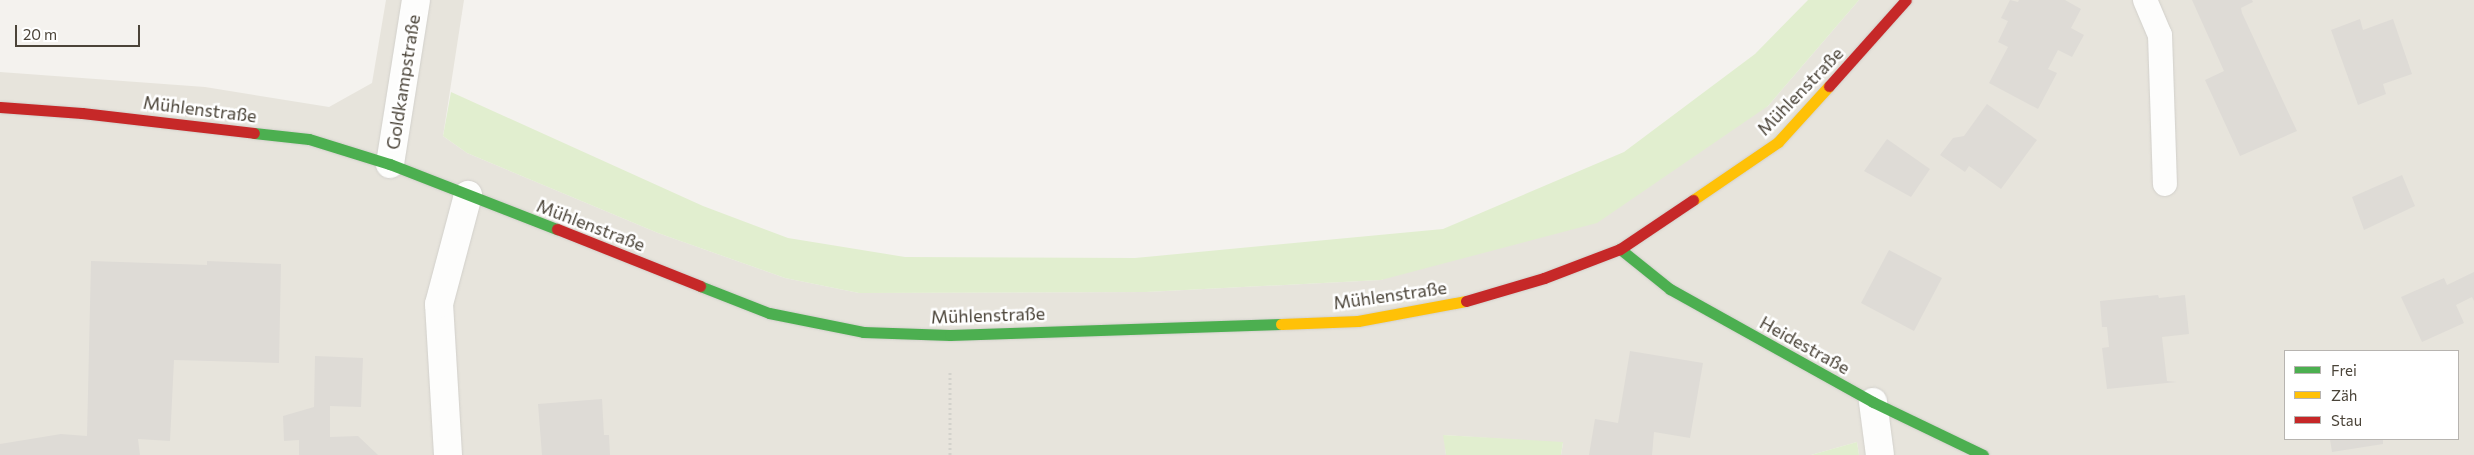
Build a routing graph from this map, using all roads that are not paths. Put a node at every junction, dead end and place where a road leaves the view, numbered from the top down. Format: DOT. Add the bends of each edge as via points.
graph roads {
  1 [pos="416,0"];
  2 [pos="1906,0"];
  3 [pos="2145,0"];
  4 [pos="0,108"];
  5 [pos="390,164"];
  6 [pos="2165,184"];
  7 [pos="468,195"];
  8 [pos="1620,249"];
  9 [pos="1873,402"];
  10 [pos="448,455"];
  11 [pos="1880,455"];
  12 [pos="1983,455"];
  1 -- 5 [label="street, Goldkampstraße"];
  2 -- 8 [label="street, Mühlenstraße" via="1778,142"];
  3 -- 6 [label="lane" via="2160,35"];
  4 -- 5 [label="street, Mühlenstraße" via="82,113 309,139"];
  5 -- 7 [label="street, Mühlenstraße"];
  7 -- 8 [label="street, Mühlenstraße" via="769,314 863,332 950,335 1358,320 1474,299 1544,278"];
  7 -- 10 [label="street" via="439,304"];
  8 -- 9 [label="street, Heidestraße" via="1670,289"];
  9 -- 11 [label="street"];
  9 -- 12 [label="street, Heidestraße"];
}
